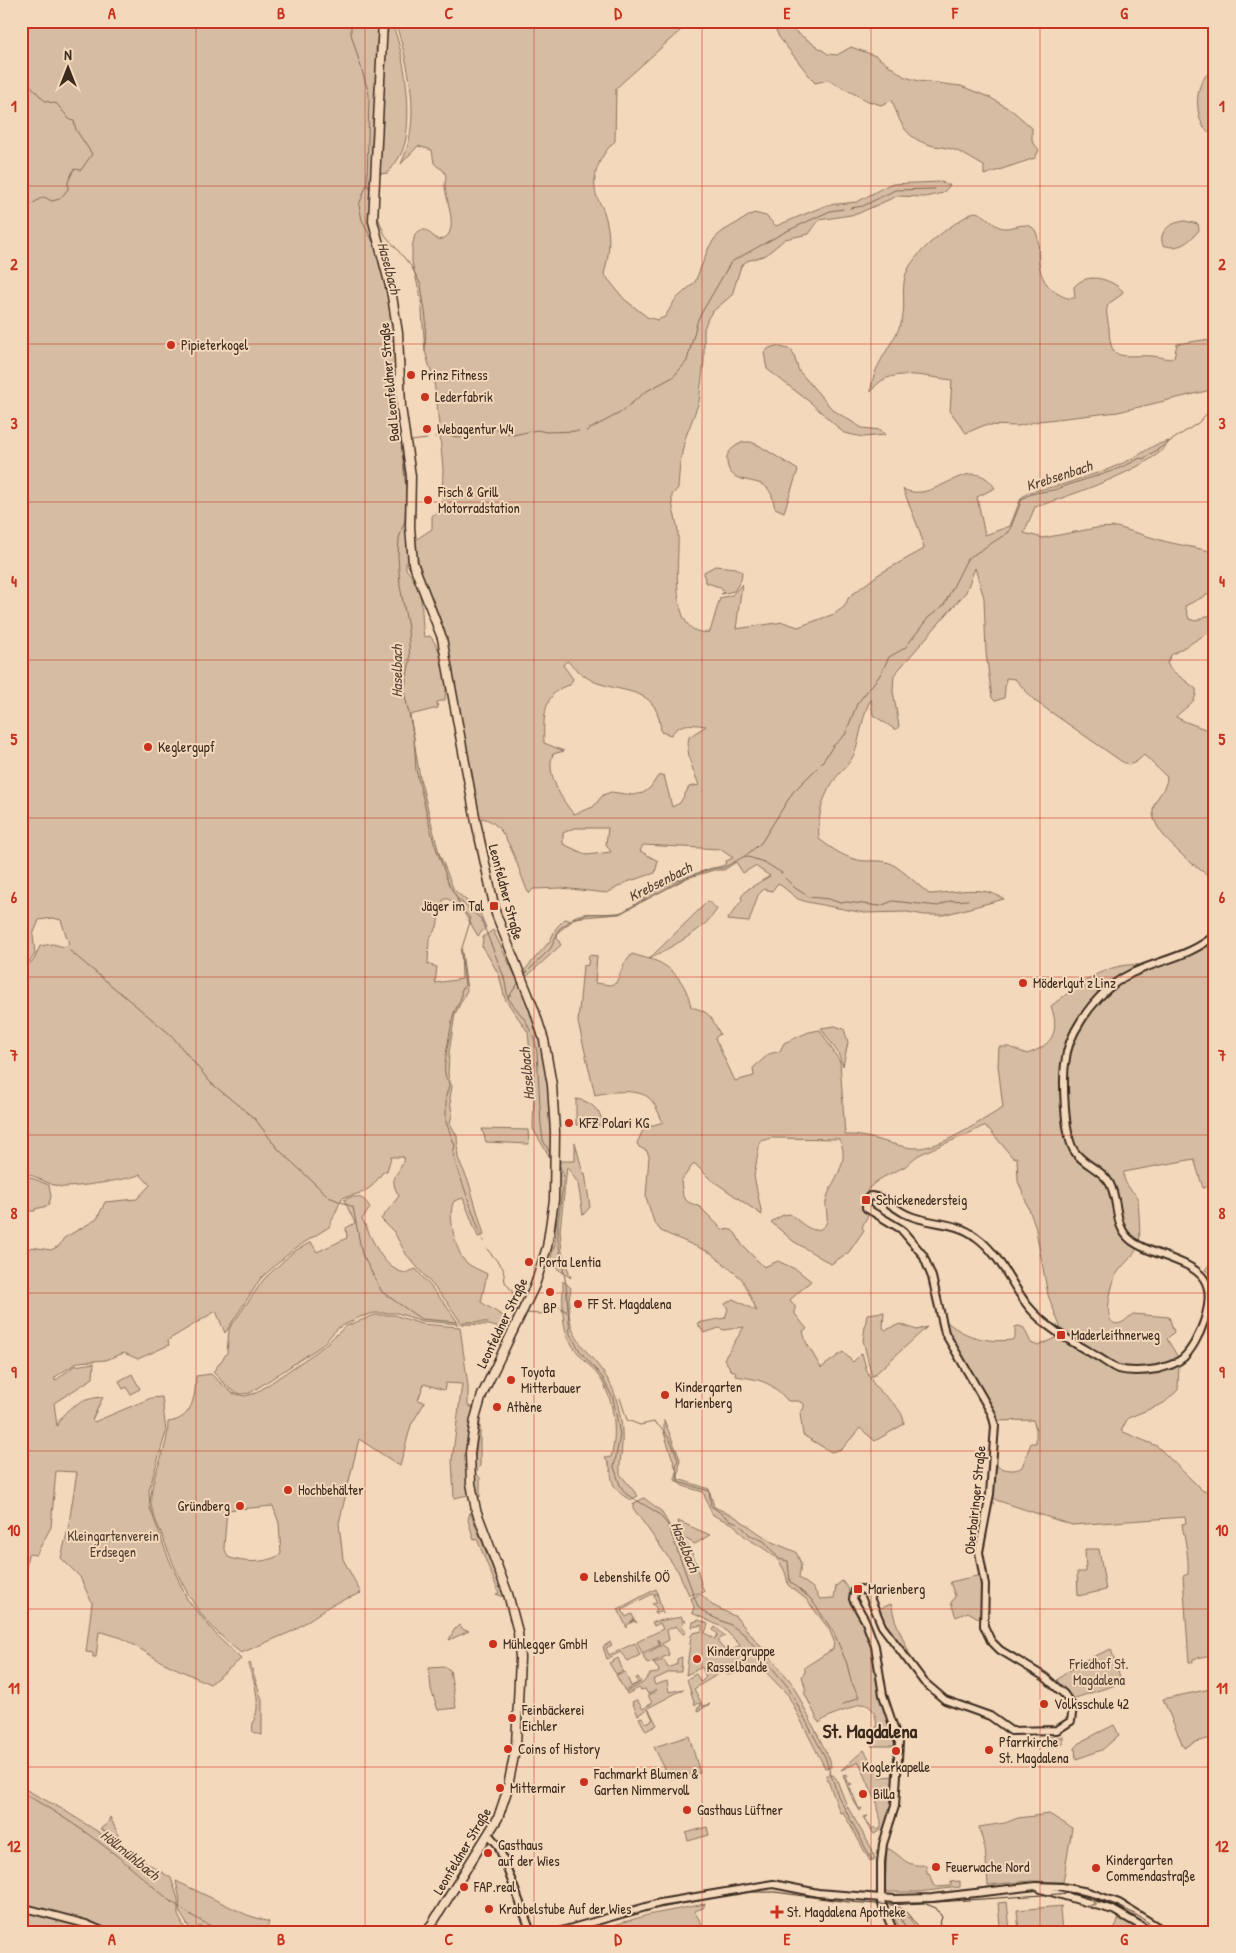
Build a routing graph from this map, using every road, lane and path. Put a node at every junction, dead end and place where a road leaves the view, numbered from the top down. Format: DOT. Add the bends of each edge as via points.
graph roads {
  1 [pos="383,21"];
  2 [pos="444,648"];
  3 [pos="1215,935"];
  4 [pos="489,1835"];
  5 [pos="1061,1890"];
  6 [pos="880,1899"];
  7 [pos="21,1907"];
  8 [pos="105,1932"];
  9 [pos="427,1932"];
  10 [pos="531,1932"];
  11 [pos="558,1932"];
  12 [pos="894,1932"];
  13 [pos="1152,1932"];
  14 [pos="1166,1932"];
  1 -- 2 [label="main road, Bad Leonfeldner Straße" via="373,221 391,290 398,333 401,407 411,476 412,558"];
  2 -- 4 [label="main road, Leonfeldner Straße" via="492,898 504,940 542,1033 555,1122 552,1219 545,1256 531,1293 485,1387 471,1444 470,1475 476,1510 512,1605 520,1645 516,1746 502,1809"];
  3 -- 6 [label="street, Oberbairinger Straße" via="1196,948 1131,974 1106,990 1076,1029 1065,1062 1068,1136 1075,1153 1098,1169 1110,1183 1121,1228 1139,1246 1199,1273 1207,1286 1208,1310 1192,1346 1180,1360 1154,1369 1115,1368 1042,1322 988,1248 970,1232 913,1217 877,1196 866,1200 866,1208 901,1229 923,1255 932,1277 944,1333 994,1420 990,1494 980,1548 985,1585 984,1625 994,1646 1051,1681 1069,1700 1073,1710 1071,1721 1062,1728 1015,1732 983,1713 945,1700 931,1689 882,1626 868,1593 855,1590 853,1599 875,1646 883,1695 899,1744 894,1811 883,1844"];
  4 -- 9 [label="main road, Leonfeldner Straße"];
  4 -- 10 [label="street" via="498,1845"];
  5 -- 6 [label="street" via="1022,1888"];
  5 -- 13 [label="street, one-way" via="1113,1910"];
  5 -- 14 [label="street" via="1088,1892 1120,1903"];
  6 -- 11 [label="street" via="832,1895 775,1884 660,1903"];
  6 -- 12 [label="street"];
  7 -- 8 [label="street"];
}
